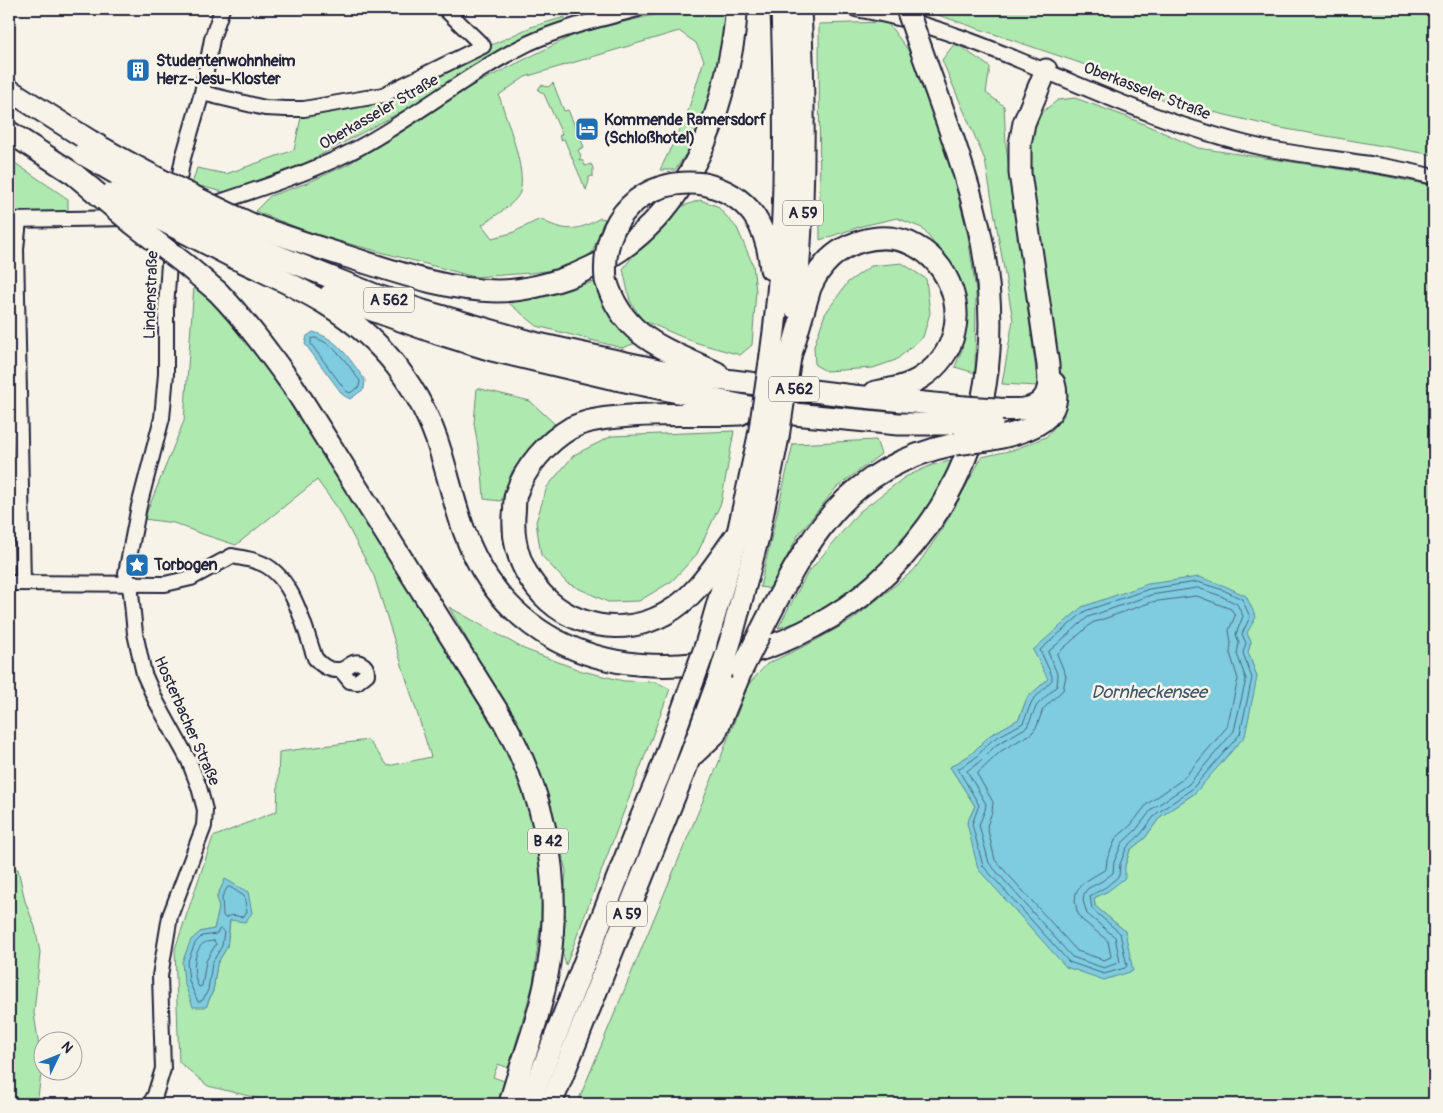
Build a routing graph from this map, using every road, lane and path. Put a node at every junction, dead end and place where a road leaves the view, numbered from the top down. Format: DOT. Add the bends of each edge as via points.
graph roads {
  1 [pos="222,9"];
  2 [pos="445,9"];
  3 [pos="638,9"];
  4 [pos="782,9"];
  5 [pos="800,9"];
  6 [pos="856,9"];
  7 [pos="907,9"];
  8 [pos="736,16"];
  9 [pos="794,69"];
  10 [pos="1046,70"];
  11 [pos="9,90"];
  12 [pos="202,93"];
  13 [pos="9,103"];
  14 [pos="9,132"];
  15 [pos="86,148"];
  16 [pos="74,174"];
  17 [pos="1434,177"];
  18 [pos="173,216"];
  19 [pos="14,220"];
  20 [pos="245,242"];
  21 [pos="280,278"];
  22 [pos="776,324"];
  23 [pos="781,356"];
  24 [pos="1048,365"];
  25 [pos="736,382"];
  26 [pos="853,396"];
  27 [pos="773,412"];
  28 [pos="960,425"];
  29 [pos="992,425"];
  30 [pos="768,437"];
  31 [pos="738,533"];
  32 [pos="16,583"];
  33 [pos="128,583"];
  34 [pos="341,670"];
  35 [pos="690,758"];
  36 [pos="150,1104"];
  37 [pos="510,1104"];
  38 [pos="529,1104"];
  39 [pos="550,1104"];
  1 -- 12 [label="street, Lindenstraße" via="212,39"];
  2 -- 12 [label="street" via="483,46 384,95 286,109 265,108"];
  3 -- 18 [label="street, Oberkasseler Straße" via="556,32 528,44 395,127 322,166"];
  4 -- 9 [label="highway, A 59"];
  5 -- 9 [label="highway, A 59"];
  6 -- 10 [label="street, Oberkasseler Straße" via="896,16 946,31"];
  7 -- 21 [label="highway, bridge" via="979,228 988,279 989,351 978,420 969,452 947,496 894,567 843,609 808,630 738,656 692,664 650,666 617,662 553,639 514,610 480,567 459,521 431,424 399,370 359,326 327,303"];
  8 -- 20 [label="highway" via="716,115 700,154 676,196 649,227 593,267 558,281 499,291 460,288 408,276 312,246"];
  9 -- 22 [label="highway, A 59" via="786,142"];
  9 -- 23 [label="highway, A 59" via="804,142 803,214"];
  10 -- 17 [label="street, Oberkasseler Straße" via="1138,110 1229,140"];
  10 -- 24 [label="highway" via="1024,123 1020,173"];
  11 -- 15 [label="highway"];
  12 -- 18 [label="street, Lindenstraße" via="184,158"];
  13 -- 15 [label="highway"];
  14 -- 16 [label="highway, A 562"];
  15 -- 20 [label="highway, bridge" via="174,188"];
  16 -- 20 [label="highway, A 562, bridge" via="185,233"];
  16 -- 37 [label="highway, B 42, bridge" via="218,292 260,339 430,602 514,741 540,807 550,851 554,895 550,961 538,1016"];
  18 -- 19 [label="street, Oberkasseler Straße"];
  18 -- 33 [label="street, Lindenstraße" via="162,418 139,506 126,573"];
  19 -- 32 [label="street"];
  20 -- 21 [label="highway, A 562"];
  20 -- 25 [label="highway, A 562" via="432,314 538,344 677,374"];
  21 -- 27 [label="highway" via="492,350"];
  22 -- 23 [label="highway, A 59"];
  22 -- 25 [label="highway, bridge" via="767,240 750,211 734,196 704,184 665,186 647,193 629,207 615,225 605,257 606,280 618,310 639,333 654,343"];
  23 -- 26 [label="highway" via="812,283 820,269 836,254 855,243 876,238 897,240 918,248 939,266 953,290 956,323 950,345 938,364 911,383"];
  23 -- 30 [label="highway, A 59, bridge"];
  24 -- 29 [label="highway, A 562" via="1048,388 1039,403"];
  24 -- 29 [label="highway" via="1057,396 1051,412 1029,429 1016,434"];
  25 -- 26 [label="highway, A 562"];
  26 -- 28 [label="highway, A 562"];
  27 -- 28 [label="highway" via="898,424"];
  27 -- 31 [label="highway" via="643,414 600,419 572,428 552,442 534,462 516,495 514,529 517,550 537,590 561,611 599,625 623,627 666,614 700,584"];
  28 -- 29 [label="highway, bridge"];
  28 -- 29 [label="highway, A 562, bridge"];
  28 -- 35 [label="highway, bridge" via="920,453 886,469 856,490 823,524 787,581 760,633 715,734"];
  30 -- 31 [label="highway, A 59"];
  30 -- 35 [label="highway, A 59, bridge" via="758,537 720,675"];
  31 -- 38 [label="highway, A 59, bridge" via="706,645 660,775"];
  32 -- 33 [label="street"];
  33 -- 34 [label="street" via="181,582 232,556 259,562 272,569 289,588 315,658 327,669"];
  33 -- 36 [label="street, Hosterbacher Straße" via="144,674 189,761 205,810 204,826 170,916 160,976 163,1069"];
  35 -- 39 [label="highway, A 59"];
}
